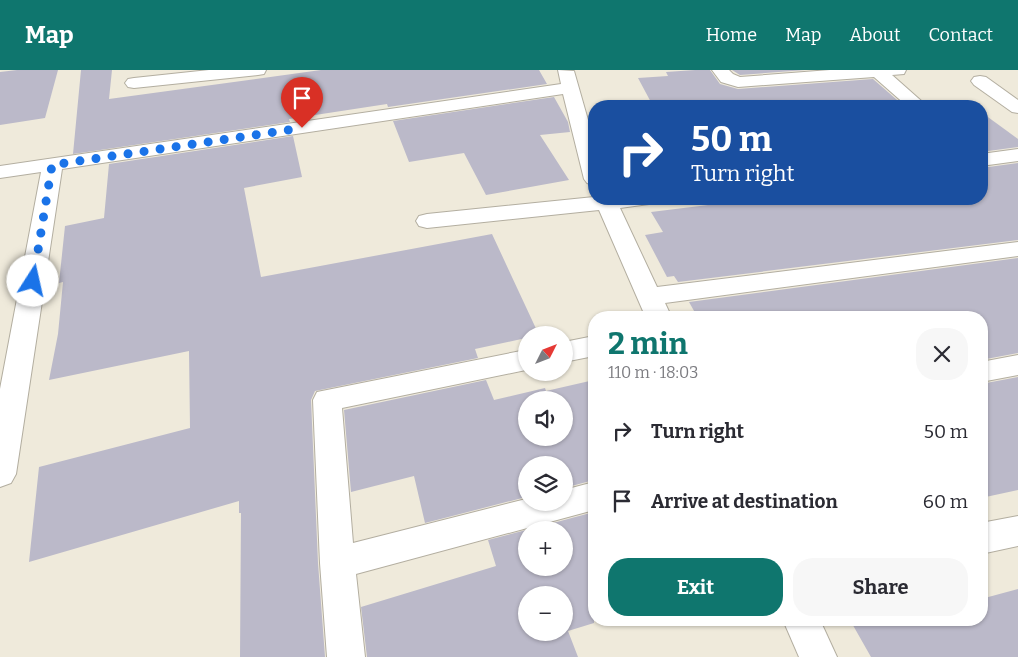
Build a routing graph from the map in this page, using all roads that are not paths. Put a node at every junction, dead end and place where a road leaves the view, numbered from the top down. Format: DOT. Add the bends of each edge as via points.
graph roads {
  1 [pos="258,70"];
  2 [pos="720,70"];
  3 [pos="898,70"];
  4 [pos="878,72"];
  5 [pos="822,73"];
  6 [pos="568,79"];
  7 [pos="980,81"];
  8 [pos="134,83"];
  9 [pos="911,100"];
  10 [pos="1018,108"];
  11 [pos="1018,155"];
  12 [pos="588,156"];
  13 [pos="988,159"];
  14 [pos="52,165"];
  15 [pos="0,172"];
  16 [pos="588,202"];
  17 [pos="608,205"];
  18 [pos="427,221"];
  19 [pos="1018,249"];
  20 [pos="654,307"];
  21 [pos="588,347"];
  22 [pos="573,350"];
  23 [pos="518,362"];
  24 [pos="1018,365"];
  25 [pos="988,371"];
  26 [pos="0,474"];
  27 [pos="588,498"];
  28 [pos="1018,531"];
  29 [pos="988,537"];
  30 [pos="337,563"];
  31 [pos="804,626"];
  32 [pos="346,657"];
  33 [pos="818,657"];
  1 -- 8 [label="street"];
  2 -- 5 [label="street" via="727,78 738,82"];
  3 -- 4 [label="street"];
  4 -- 5 [label="street"];
  4 -- 9 [label="street"];
  6 -- 12 [label="street"];
  6 -- 14 [label="street"];
  7 -- 10 [label="street"];
  11 -- 13 [label="street"];
  14 -- 15 [label="street"];
  14 -- 26 [label="street"];
  16 -- 18 [label="street"];
  17 -- 20 [label="street"];
  19 -- 20 [label="street"];
  21 -- 22 [label="street"];
  23 -- 30 [label="street" via="326,400"];
  24 -- 25 [label="street"];
  27 -- 30 [label="street"];
  28 -- 29 [label="street"];
  30 -- 32 [label="street"];
  31 -- 33 [label="street"];
}
